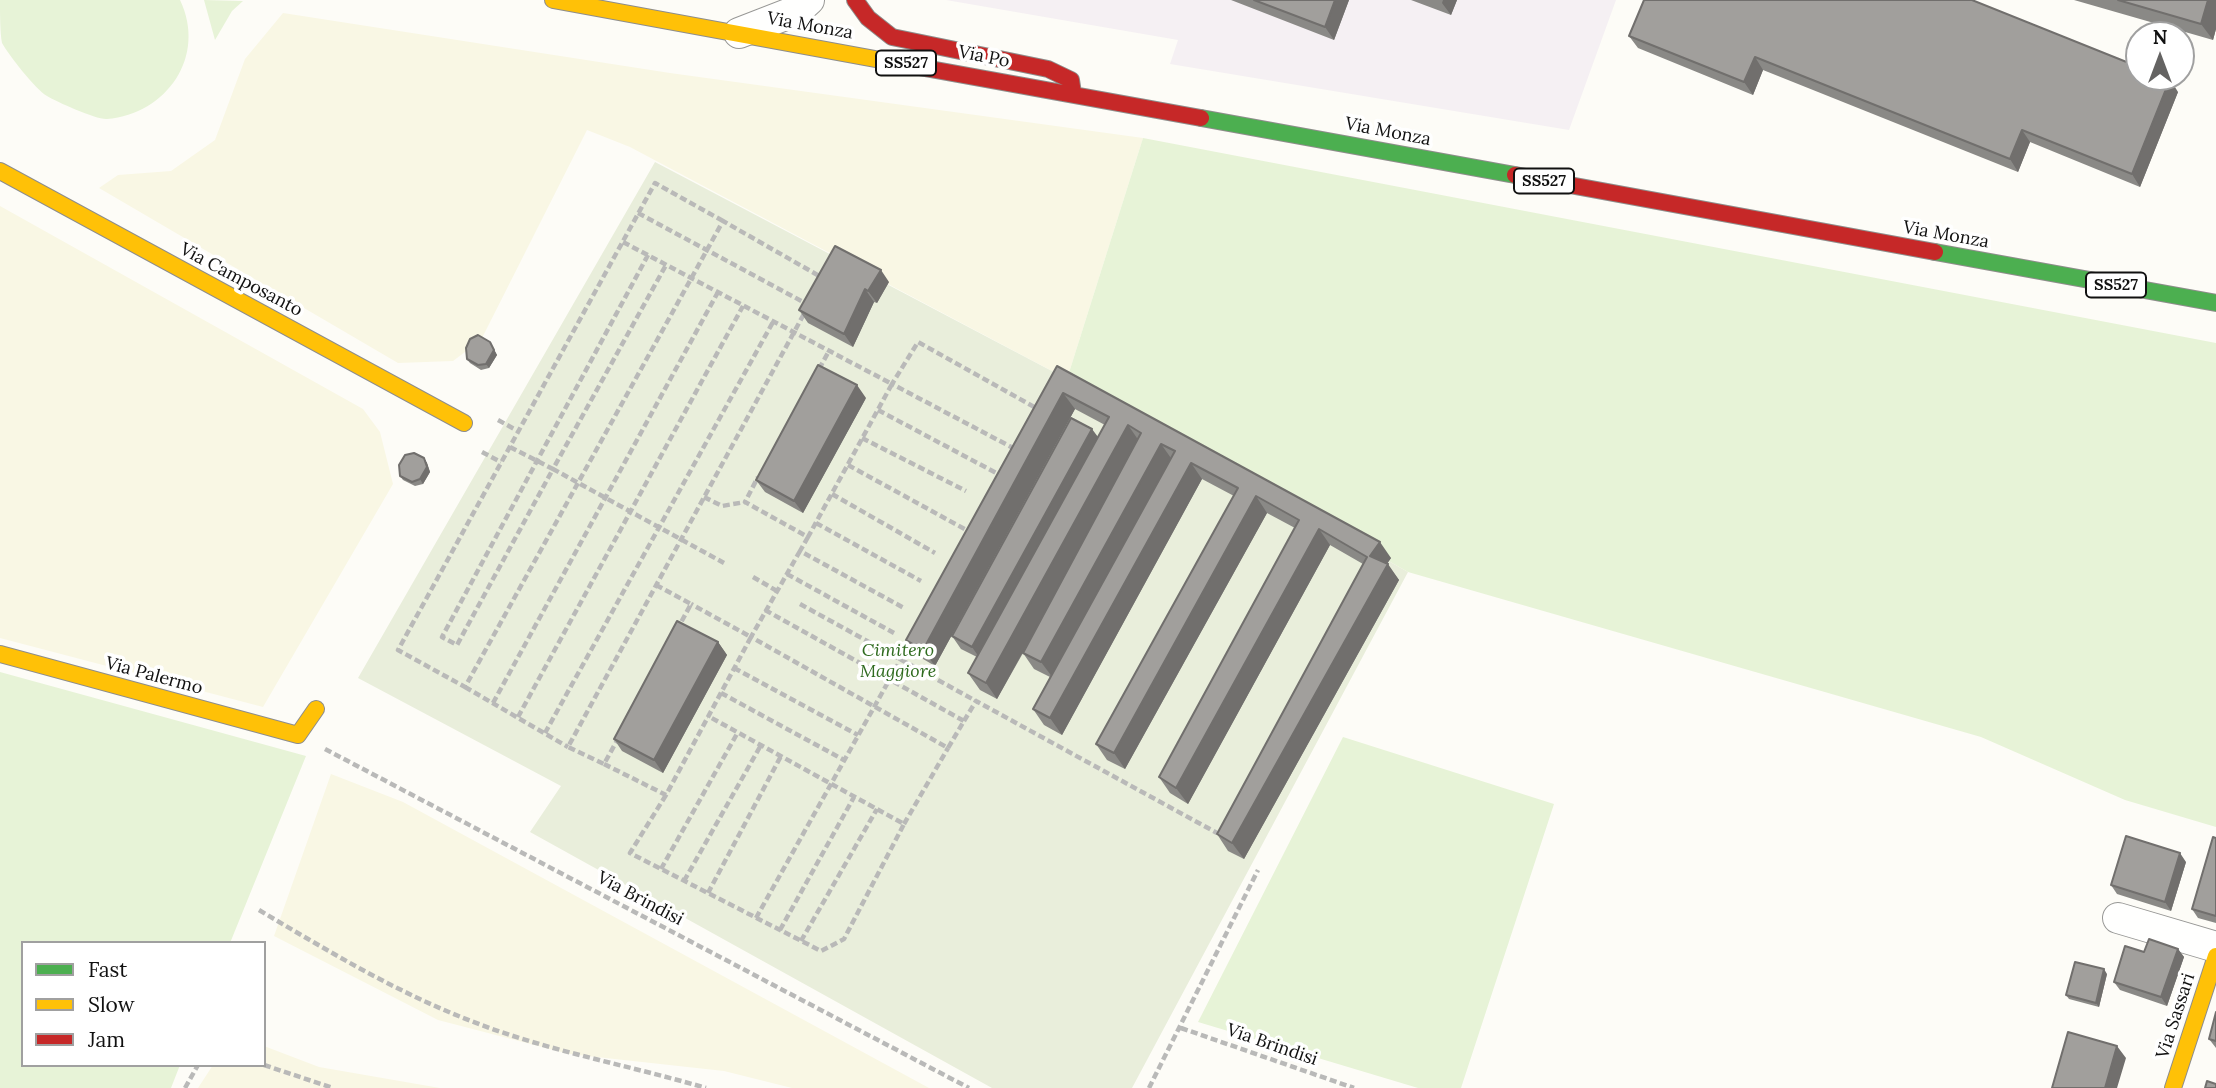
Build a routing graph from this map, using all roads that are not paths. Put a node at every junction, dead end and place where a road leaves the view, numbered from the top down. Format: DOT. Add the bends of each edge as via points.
graph roads {
  1 [pos="553,0"];
  2 [pos="809,0"];
  3 [pos="855,0"];
  4 [pos="739,33"];
  5 [pos="1073,93"];
  6 [pos="0,171"];
  7 [pos="2216,303"];
  8 [pos="464,423"];
  9 [pos="0,654"];
  10 [pos="316,709"];
  11 [pos="2118,918"];
  12 [pos="2216,947"];
  13 [pos="2216,956"];
  14 [pos="2173,1088"];
  1 -- 4 [label="main road, Via Monza / SS527"];
  2 -- 4 [label="street" via="798,10"];
  3 -- 5 [label="main road, Via Po" via="868,18 892,37 1048,69 1072,80"];
  4 -- 5 [label="main road, Via Monza / SS527"];
  5 -- 7 [label="main road, Via Monza / SS527"];
  6 -- 8 [label="main road, Via Camposanto"];
  9 -- 10 [label="main road, Via Palermo" via="298,735"];
  11 -- 12 [label="street"];
  13 -- 14 [label="main road, Via Sassari"];
}
